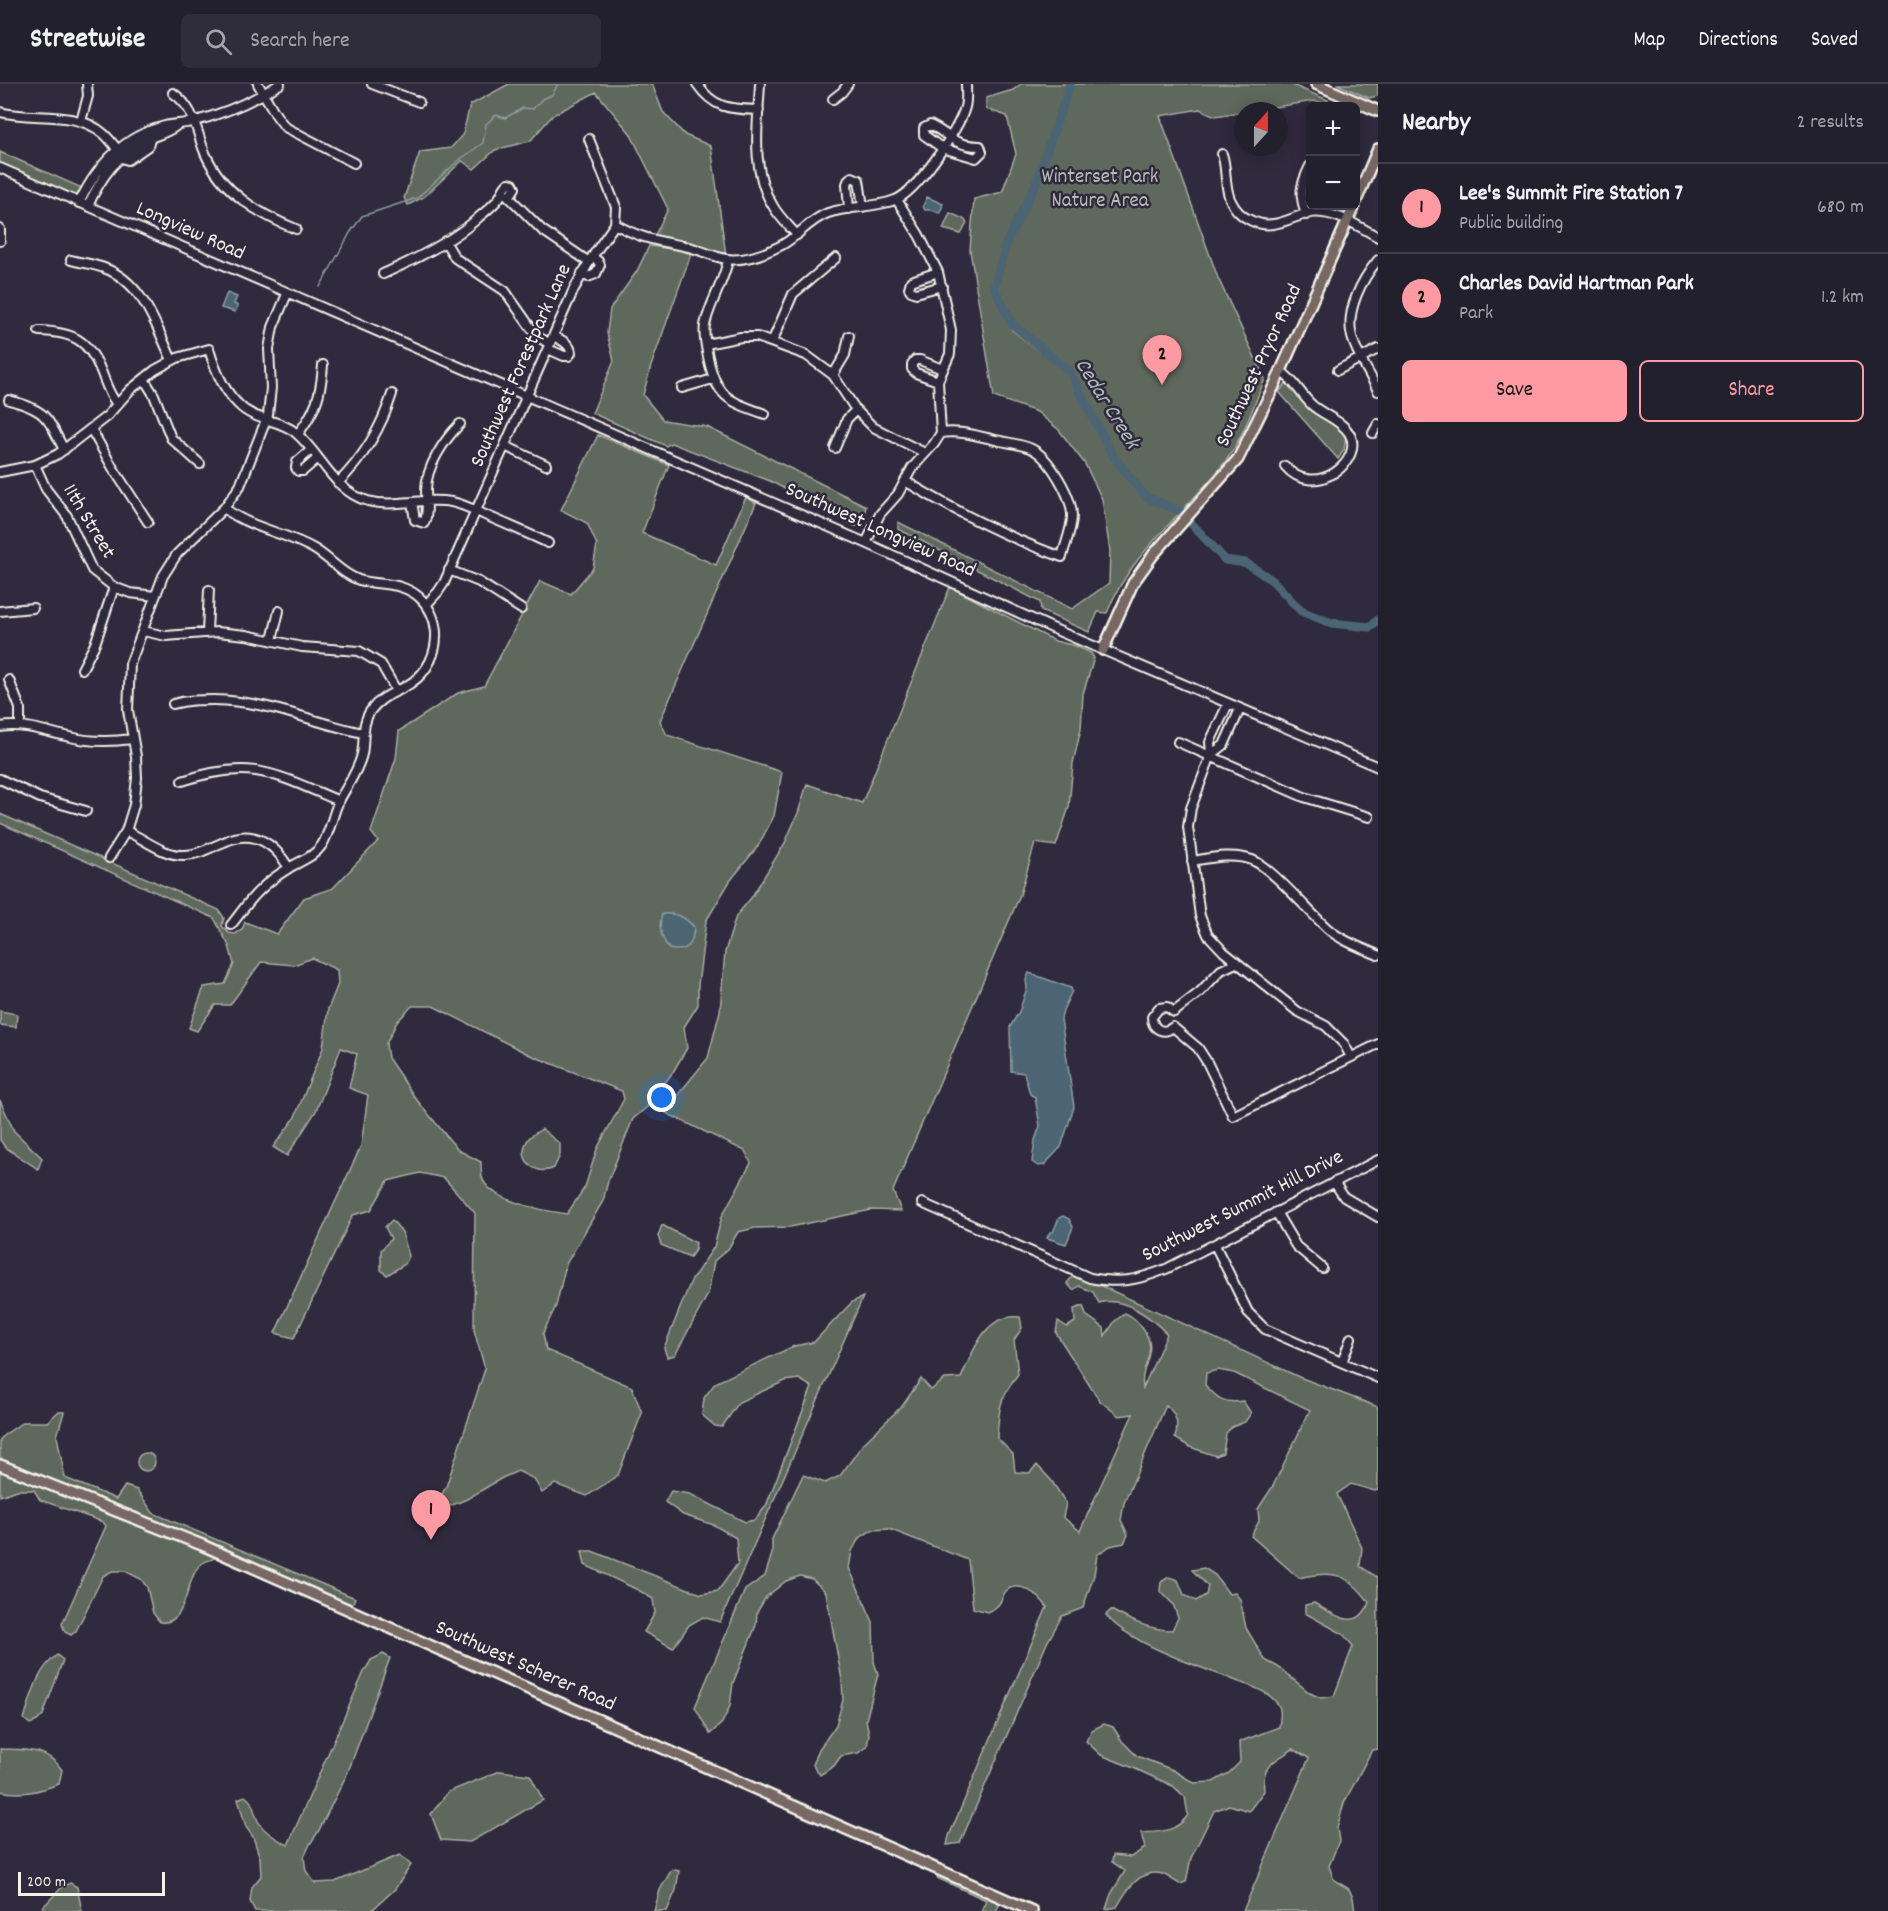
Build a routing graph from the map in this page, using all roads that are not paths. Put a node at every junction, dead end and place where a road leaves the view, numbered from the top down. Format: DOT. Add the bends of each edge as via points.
graph roads {
  1 [pos="87,84"];
  2 [pos="258,84"];
  3 [pos="280,84"];
  4 [pos="372,84"];
  5 [pos="697,84"];
  6 [pos="760,84"];
  7 [pos="848,84"];
  8 [pos="966,84"];
  9 [pos="1316,84"];
  10 [pos="173,93"];
  11 [pos="263,94"];
  12 [pos="832,99"];
  13 [pos="419,102"];
  14 [pos="759,110"];
  15 [pos="1378,111"];
  16 [pos="0,112"];
  17 [pos="81,121"];
  18 [pos="195,121"];
  19 [pos="176,126"];
  20 [pos="949,137"];
  21 [pos="590,140"];
  22 [pos="942,148"];
  23 [pos="1378,149"];
  24 [pos="120,152"];
  25 [pos="1222,154"];
  26 [pos="354,163"];
  27 [pos="0,168"];
  28 [pos="1306,175"];
  29 [pos="1360,192"];
  30 [pos="510,196"];
  31 [pos="500,197"];
  32 [pos="897,200"];
  33 [pos="79,203"];
  34 [pos="88,207"];
  35 [pos="863,207"];
  36 [pos="849,209"];
  37 [pos="1352,210"];
  38 [pos="1306,215"];
  39 [pos="1347,221"];
  40 [pos="615,224"];
  41 [pos="0,229"];
  42 [pos="296,229"];
  43 [pos="796,235"];
  44 [pos="1378,237"];
  45 [pos="0,241"];
  46 [pos="445,241"];
  47 [pos="836,258"];
  48 [pos="590,259"];
  49 [pos="71,260"];
  50 [pos="728,260"];
  51 [pos="1378,260"];
  52 [pos="938,272"];
  53 [pos="582,273"];
  54 [pos="383,274"];
  55 [pos="942,286"];
  56 [pos="287,294"];
  57 [pos="367,328"];
  58 [pos="39,331"];
  59 [pos="849,336"];
  60 [pos="772,342"];
  61 [pos="551,343"];
  62 [pos="706,344"];
  63 [pos="1378,350"];
  64 [pos="1360,358"];
  65 [pos="172,360"];
  66 [pos="323,365"];
  67 [pos="942,369"];
  68 [pos="1338,370"];
  69 [pos="1280,371"];
  70 [pos="833,375"];
  71 [pos="144,379"];
  72 [pos="713,379"];
  73 [pos="938,381"];
  74 [pos="682,388"];
  75 [pos="1378,391"];
  76 [pos="392,394"];
  77 [pos="526,398"];
  78 [pos="9,400"];
  79 [pos="117,404"];
  80 [pos="856,410"];
  81 [pos="765,414"];
  82 [pos="267,419"];
  83 [pos="460,424"];
  84 [pos="1378,424"];
  85 [pos="91,429"];
  86 [pos="941,433"];
  87 [pos="1373,433"];
  88 [pos="298,434"];
  89 [pos="505,446"];
  90 [pos="835,448"];
  91 [pos="64,450"];
  92 [pos="311,450"];
  93 [pos="925,453"];
  94 [pos="318,458"];
  95 [pos="200,464"];
  96 [pos="35,465"];
  97 [pos="546,465"];
  98 [pos="1285,466"];
  99 [pos="0,472"];
  100 [pos="906,481"];
  101 [pos="338,483"];
  102 [pos="426,501"];
  103 [pos="412,502"];
  104 [pos="224,508"];
  105 [pos="476,511"];
  106 [pos="148,522"];
  107 [pos="548,543"];
  108 [pos="866,543"];
  109 [pos="449,570"];
  110 [pos="114,587"];
  111 [pos="209,590"];
  112 [pos="155,596"];
  113 [pos="426,605"];
  114 [pos="33,608"];
  115 [pos="520,609"];
  116 [pos="0,611"];
  117 [pos="279,611"];
  118 [pos="143,631"];
  119 [pos="207,632"];
  120 [pos="272,640"];
  121 [pos="1103,650"];
  122 [pos="82,669"];
  123 [pos="9,680"];
  124 [pos="396,690"];
  125 [pos="173,704"];
  126 [pos="1228,704"];
  127 [pos="1240,709"];
  128 [pos="20,725"];
  129 [pos="0,727"];
  130 [pos="363,733"];
  131 [pos="132,739"];
  132 [pos="1178,742"];
  133 [pos="1211,755"];
  134 [pos="1378,767"];
  135 [pos="0,779"];
  136 [pos="182,781"];
  137 [pos="339,801"];
  138 [pos="86,811"];
  139 [pos="1369,817"];
  140 [pos="126,831"];
  141 [pos="109,858"];
  142 [pos="1192,861"];
  143 [pos="289,868"];
  144 [pos="231,925"];
  145 [pos="1224,952"];
  146 [pos="1377,952"];
  147 [pos="1236,963"];
  148 [pos="1221,970"];
  149 [pos="1174,1012"];
  150 [pos="1173,1027"];
  151 [pos="1378,1044"];
  152 [pos="1351,1057"];
  153 [pos="1378,1160"];
  154 [pos="1334,1182"];
  155 [pos="922,1203"];
  156 [pos="1276,1212"];
  157 [pos="1378,1217"];
  158 [pos="1215,1245"];
  159 [pos="1322,1268"];
  160 [pos="1351,1338"];
  161 [pos="1342,1362"];
  162 [pos="1378,1378"];
  163 [pos="0,1465"];
  164 [pos="1032,1911"];
  1 -- 17 [label="street"];
  2 -- 11 [label="street"];
  3 -- 11 [label="street"];
  4 -- 13 [label="street"];
  5 -- 14 [label="street" via="705,97 721,107"];
  6 -- 14 [label="street"];
  7 -- 12 [label="street"];
  8 -- 20 [label="street" via="965,106"];
  9 -- 15 [label="main road"];
  10 -- 18 [label="street" via="183,100"];
  11 -- 18 [label="street"];
  11 -- 26 [label="street" via="285,127"];
  14 -- 43 [label="street" via="758,167 763,186 773,207"];
  16 -- 17 [label="street"];
  17 -- 24 [label="street" via="103,133"];
  18 -- 19 [label="street"];
  18 -- 42 [label="street" via="208,160 223,182 271,219"];
  19 -- 24 [label="street"];
  19 -- 24 [label="street" via="151,130"];
  20 -- 22 [label="street"];
  20 -- 22 [label="street" via="930,125 924,128 924,135"];
  20 -- 22 [label="street" via="970,147 980,146 982,152 976,158"];
  21 -- 40 [label="street" via="616,207"];
  22 -- 32 [label="street" via="922,179"];
  23 -- 29 [label="main road"];
  24 -- 33 [label="street" via="94,175"];
  24 -- 34 [label="street"];
  25 -- 38 [label="street" via="1227,190 1241,215 1271,226"];
  27 -- 33 [label="street, Longview Road"];
  28 -- 38 [label="street" via="1300,193"];
  30 -- 31 [label="street"];
  30 -- 31 [label="street" via="514,188 509,183"];
  30 -- 48 [label="street" via="542,230"];
  31 -- 46 [label="street"];
  32 -- 35 [label="street"];
  32 -- 52 [label="street"];
  33 -- 34 [label="street, Longview Road"];
  34 -- 56 [label="street, Longview Road"];
  35 -- 36 [label="street"];
  35 -- 36 [label="street" via="859,180 852,177 847,184"];
  36 -- 43 [label="street" via="812,220"];
  37 -- 39 [label="main road, Southwest Pryor Road"];
  38 -- 39 [label="street" via="1326,213"];
  39 -- 44 [label="street"];
  39 -- 69 [label="main road, Southwest Pryor Road"];
  40 -- 48 [label="street, Southwest Forestpark Lane"];
  40 -- 50 [label="street" via="637,237 685,246"];
  41 -- 45 [label="street"];
  43 -- 50 [label="street" via="748,258"];
  46 -- 54 [label="street"];
  46 -- 61 [label="street" via="455,258 505,291 531,328"];
  47 -- 60 [label="street" via="793,294"];
  48 -- 53 [label="street, Southwest Forestpark Lane"];
  48 -- 53 [label="street" via="600,265 596,274 588,277"];
  49 -- 65 [label="street" via="104,268 132,286 143,300"];
  50 -- 62 [label="street" via="705,324"];
  51 -- 64 [label="street" via="1363,284 1350,318 1351,336"];
  52 -- 55 [label="street"];
  52 -- 55 [label="street" via="912,281 909,288 916,293"];
  53 -- 61 [label="street, Southwest Forestpark Lane"];
  55 -- 67 [label="street" via="951,330 950,354"];
  56 -- 57 [label="street, Longview Road"];
  56 -- 82 [label="street" via="273,327 269,349 271,388"];
  57 -- 77 [label="street, Southwest Longview Road"];
  58 -- 79 [label="street" via="67,334 84,343"];
  59 -- 70 [label="street" via="845,355"];
  60 -- 62 [label="street" via="757,337"];
  60 -- 70 [label="street" via="815,360"];
  61 -- 77 [label="street, Southwest Forestpark Lane"];
  62 -- 72 [label="street"];
  63 -- 64 [label="street"];
  64 -- 68 [label="street"];
  64 -- 75 [label="street"];
  65 -- 71 [label="street"];
  65 -- 82 [label="street" via="210,349 230,396 241,408"];
  66 -- 88 [label="street" via="317,404"];
  67 -- 73 [label="street"];
  67 -- 73 [label="street" via="920,360 912,364 916,373"];
  69 -- 98 [label="street" via="1289,376 1314,407 1346,429 1352,440 1349,457 1328,477 1304,479"];
  69 -- 121 [label="main road, Southwest Pryor Road" via="1238,459 1133,583"];
  70 -- 80 [label="street"];
  71 -- 79 [label="street"];
  71 -- 95 [label="street" via="171,438"];
  72 -- 74 [label="street"];
  72 -- 81 [label="street" via="732,401"];
  73 -- 86 [label="street"];
  76 -- 101 [label="street" via="369,446"];
  77 -- 89 [label="street, Southwest Forestpark Lane"];
  77 -- 108 [label="street, Southwest Longview Road"];
  78 -- 91 [label="street" via="44,414"];
  79 -- 85 [label="street"];
  80 -- 90 [label="street" via="847,419"];
  80 -- 93 [label="street" via="873,427"];
  82 -- 88 [label="street"];
  82 -- 104 [label="street" via="240,486"];
  83 -- 102 [label="street" via="445,442 428,476"];
  84 -- 87 [label="street"];
  85 -- 91 [label="street"];
  85 -- 106 [label="street"];
  86 -- 93 [label="street"];
  86 -- 100 [label="street" via="955,431 1017,444 1044,458 1071,504 1072,519 1062,557 1002,533"];
  88 -- 92 [label="street"];
  89 -- 97 [label="street"];
  89 -- 105 [label="street, Southwest Forestpark Lane"];
  91 -- 96 [label="street"];
  92 -- 94 [label="street"];
  92 -- 94 [label="street" via="297,462 298,471"];
  93 -- 100 [label="street"];
  94 -- 101 [label="street"];
  96 -- 99 [label="street"];
  96 -- 110 [label="street, 11th Street" via="46,489 67,516 92,570"];
  100 -- 108 [label="street" via="880,514"];
  101 -- 103 [label="street" via="368,501"];
  102 -- 103 [label="street"];
  102 -- 103 [label="street" via="424,523 416,520"];
  102 -- 105 [label="street" via="452,502"];
  104 -- 112 [label="street" via="177,554"];
  104 -- 113 [label="street" via="245,522 314,549 348,575 402,587"];
  105 -- 107 [label="street"];
  105 -- 109 [label="street, Southwest Forestpark Lane"];
  108 -- 121 [label="street, Southwest Longview Road"];
  109 -- 113 [label="street, Southwest Forestpark Lane"];
  109 -- 115 [label="street" via="479,582"];
  110 -- 112 [label="street, 11th Street"];
  110 -- 122 [label="street" via="95,644"];
  111 -- 119 [label="street"];
  112 -- 118 [label="street"];
  113 -- 124 [label="street" via="436,627 434,651 421,675"];
  114 -- 116 [label="street"];
  117 -- 120 [label="street"];
  118 -- 119 [label="street" via="166,636"];
  118 -- 131 [label="street" via="130,664 128,710"];
  119 -- 120 [label="street"];
  120 -- 124 [label="street" via="367,654 381,664"];
  121 -- 126 [label="street, Southwest Longview Road"];
  123 -- 128 [label="street" via="20,708"];
  124 -- 130 [label="street" via="370,712"];
  125 -- 130 [label="street" via="188,699 246,702"];
  126 -- 127 [label="street, Southwest Longview Road"];
  126 -- 133 [label="street" via="1210,742"];
  127 -- 133 [label="street" via="1224,745"];
  127 -- 134 [label="street, Southwest Longview Road"];
  128 -- 129 [label="street"];
  128 -- 131 [label="street" via="91,741"];
  130 -- 137 [label="street" via="362,755"];
  131 -- 140 [label="street" via="137,778"];
  132 -- 133 [label="street"];
  133 -- 139 [label="street" via="1304,796"];
  133 -- 142 [label="street" via="1191,808 1188,827"];
  135 -- 138 [label="street" via="40,798"];
  136 -- 137 [label="street" via="232,769 256,770"];
  137 -- 143 [label="street" via="321,847"];
  140 -- 141 [label="street"];
  140 -- 143 [label="street" via="167,852 183,855 246,836 272,846"];
  142 -- 145 [label="street" via="1200,916 1208,935"];
  142 -- 146 [label="street" via="1236,857 1254,861 1330,932"];
  143 -- 144 [label="street" via="259,890"];
  145 -- 147 [label="street"];
  145 -- 148 [label="street"];
  147 -- 148 [label="street"];
  147 -- 152 [label="street" via="1297,1011 1326,1026"];
  148 -- 149 [label="street"];
  149 -- 150 [label="street"];
  149 -- 150 [label="street" via="1167,1007 1156,1010 1152,1017 1153,1024 1162,1031"];
  150 -- 152 [label="street" via="1198,1048 1233,1116"];
  151 -- 152 [label="street"];
  153 -- 154 [label="street, Southwest Summit Hill Drive"];
  154 -- 156 [label="street, Southwest Summit Hill Drive"];
  154 -- 157 [label="street" via="1344,1197"];
  155 -- 158 [label="street, Southwest Summit Hill Drive" via="1090,1278 1106,1281 1143,1278"];
  156 -- 158 [label="street, Southwest Summit Hill Drive"];
  156 -- 159 [label="street" via="1296,1246"];
  158 -- 161 [label="street" via="1256,1321 1265,1329"];
  160 -- 161 [label="street"];
  161 -- 162 [label="street"];
  163 -- 164 [label="main road, Southwest Scherer Road" via="202,1545"];
}
